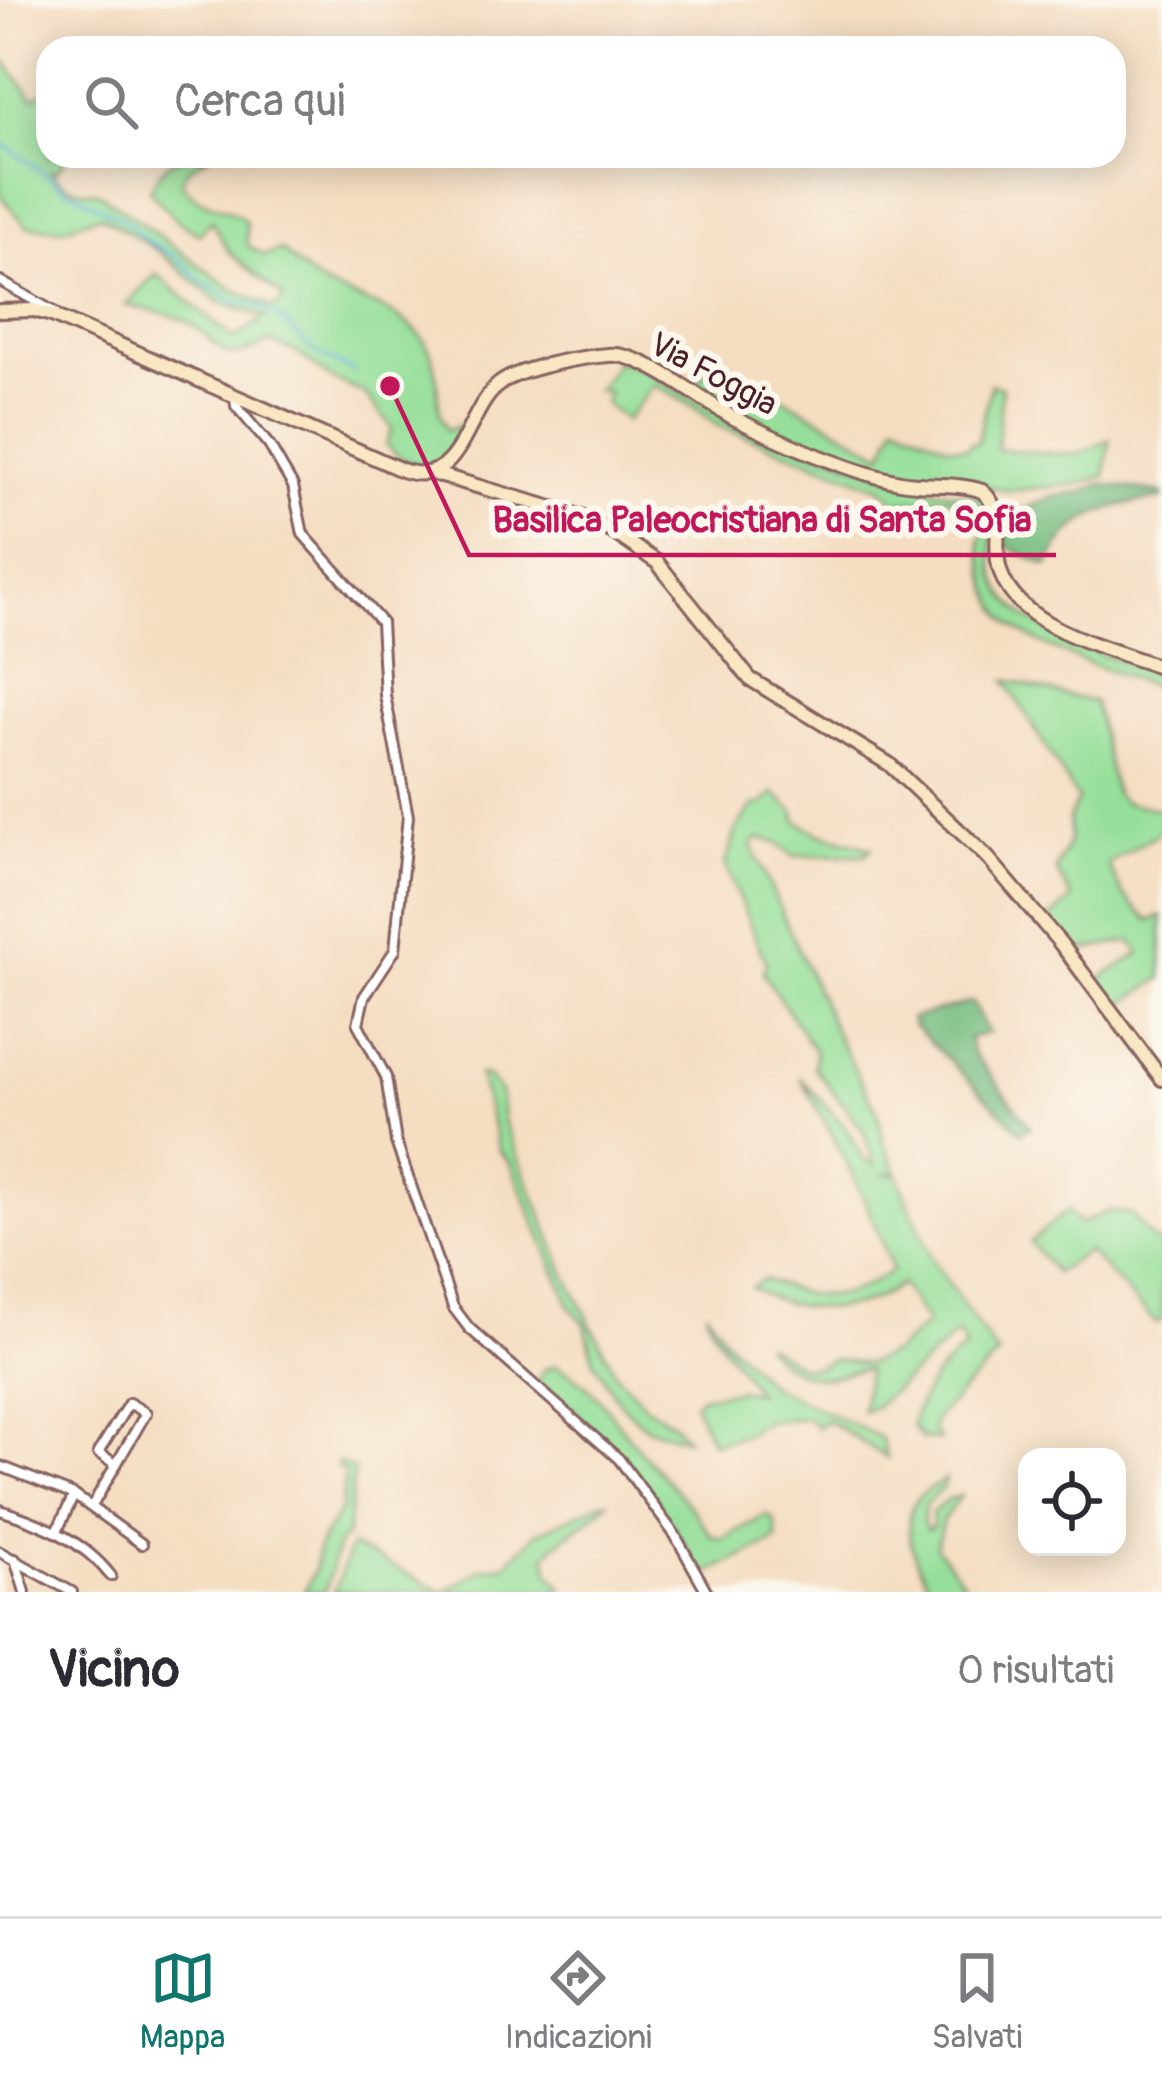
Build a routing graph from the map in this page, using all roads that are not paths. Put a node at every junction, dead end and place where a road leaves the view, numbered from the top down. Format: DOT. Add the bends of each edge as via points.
graph roads {
  1 [pos="0,281"];
  2 [pos="0,310"];
  3 [pos="63,320"];
  4 [pos="236,396"];
  5 [pos="455,469"];
  6 [pos="1162,668"];
  7 [pos="1162,1079"];
  8 [pos="116,1464"];
  9 [pos="0,1466"];
  10 [pos="74,1495"];
  11 [pos="92,1506"];
  12 [pos="0,1510"];
  13 [pos="57,1531"];
  14 [pos="142,1544"];
  15 [pos="0,1552"];
  16 [pos="14,1558"];
  17 [pos="112,1576"];
  18 [pos="25,1592"];
  19 [pos="72,1592"];
  20 [pos="707,1592"];
  1 -- 3 [label="street"];
  2 -- 3 [label="main road"];
  3 -- 4 [label="main road"];
  4 -- 5 [label="main road" via="402,470"];
  4 -- 20 [label="street" via="293,486 303,534 382,622 385,695 408,816 395,950 364,998 358,1024 386,1076 396,1142 443,1286 469,1328 619,1459"];
  5 -- 6 [label="main road, Via Foggia" via="485,400 503,381 626,356 749,426 878,476 982,491 996,510 1001,575 1023,608"];
  5 -- 7 [label="main road" via="583,517 657,562 750,679 889,764 987,857"];
  8 -- 8 [label="street" via="146,1413 129,1403 98,1453"];
  8 -- 11 [label="street"];
  9 -- 10 [label="street"];
  10 -- 11 [label="street"];
  10 -- 13 [label="street"];
  11 -- 14 [label="street"];
  12 -- 13 [label="street"];
  13 -- 17 [label="street"];
  15 -- 16 [label="street"];
  16 -- 18 [label="street"];
  16 -- 19 [label="street"];
}
